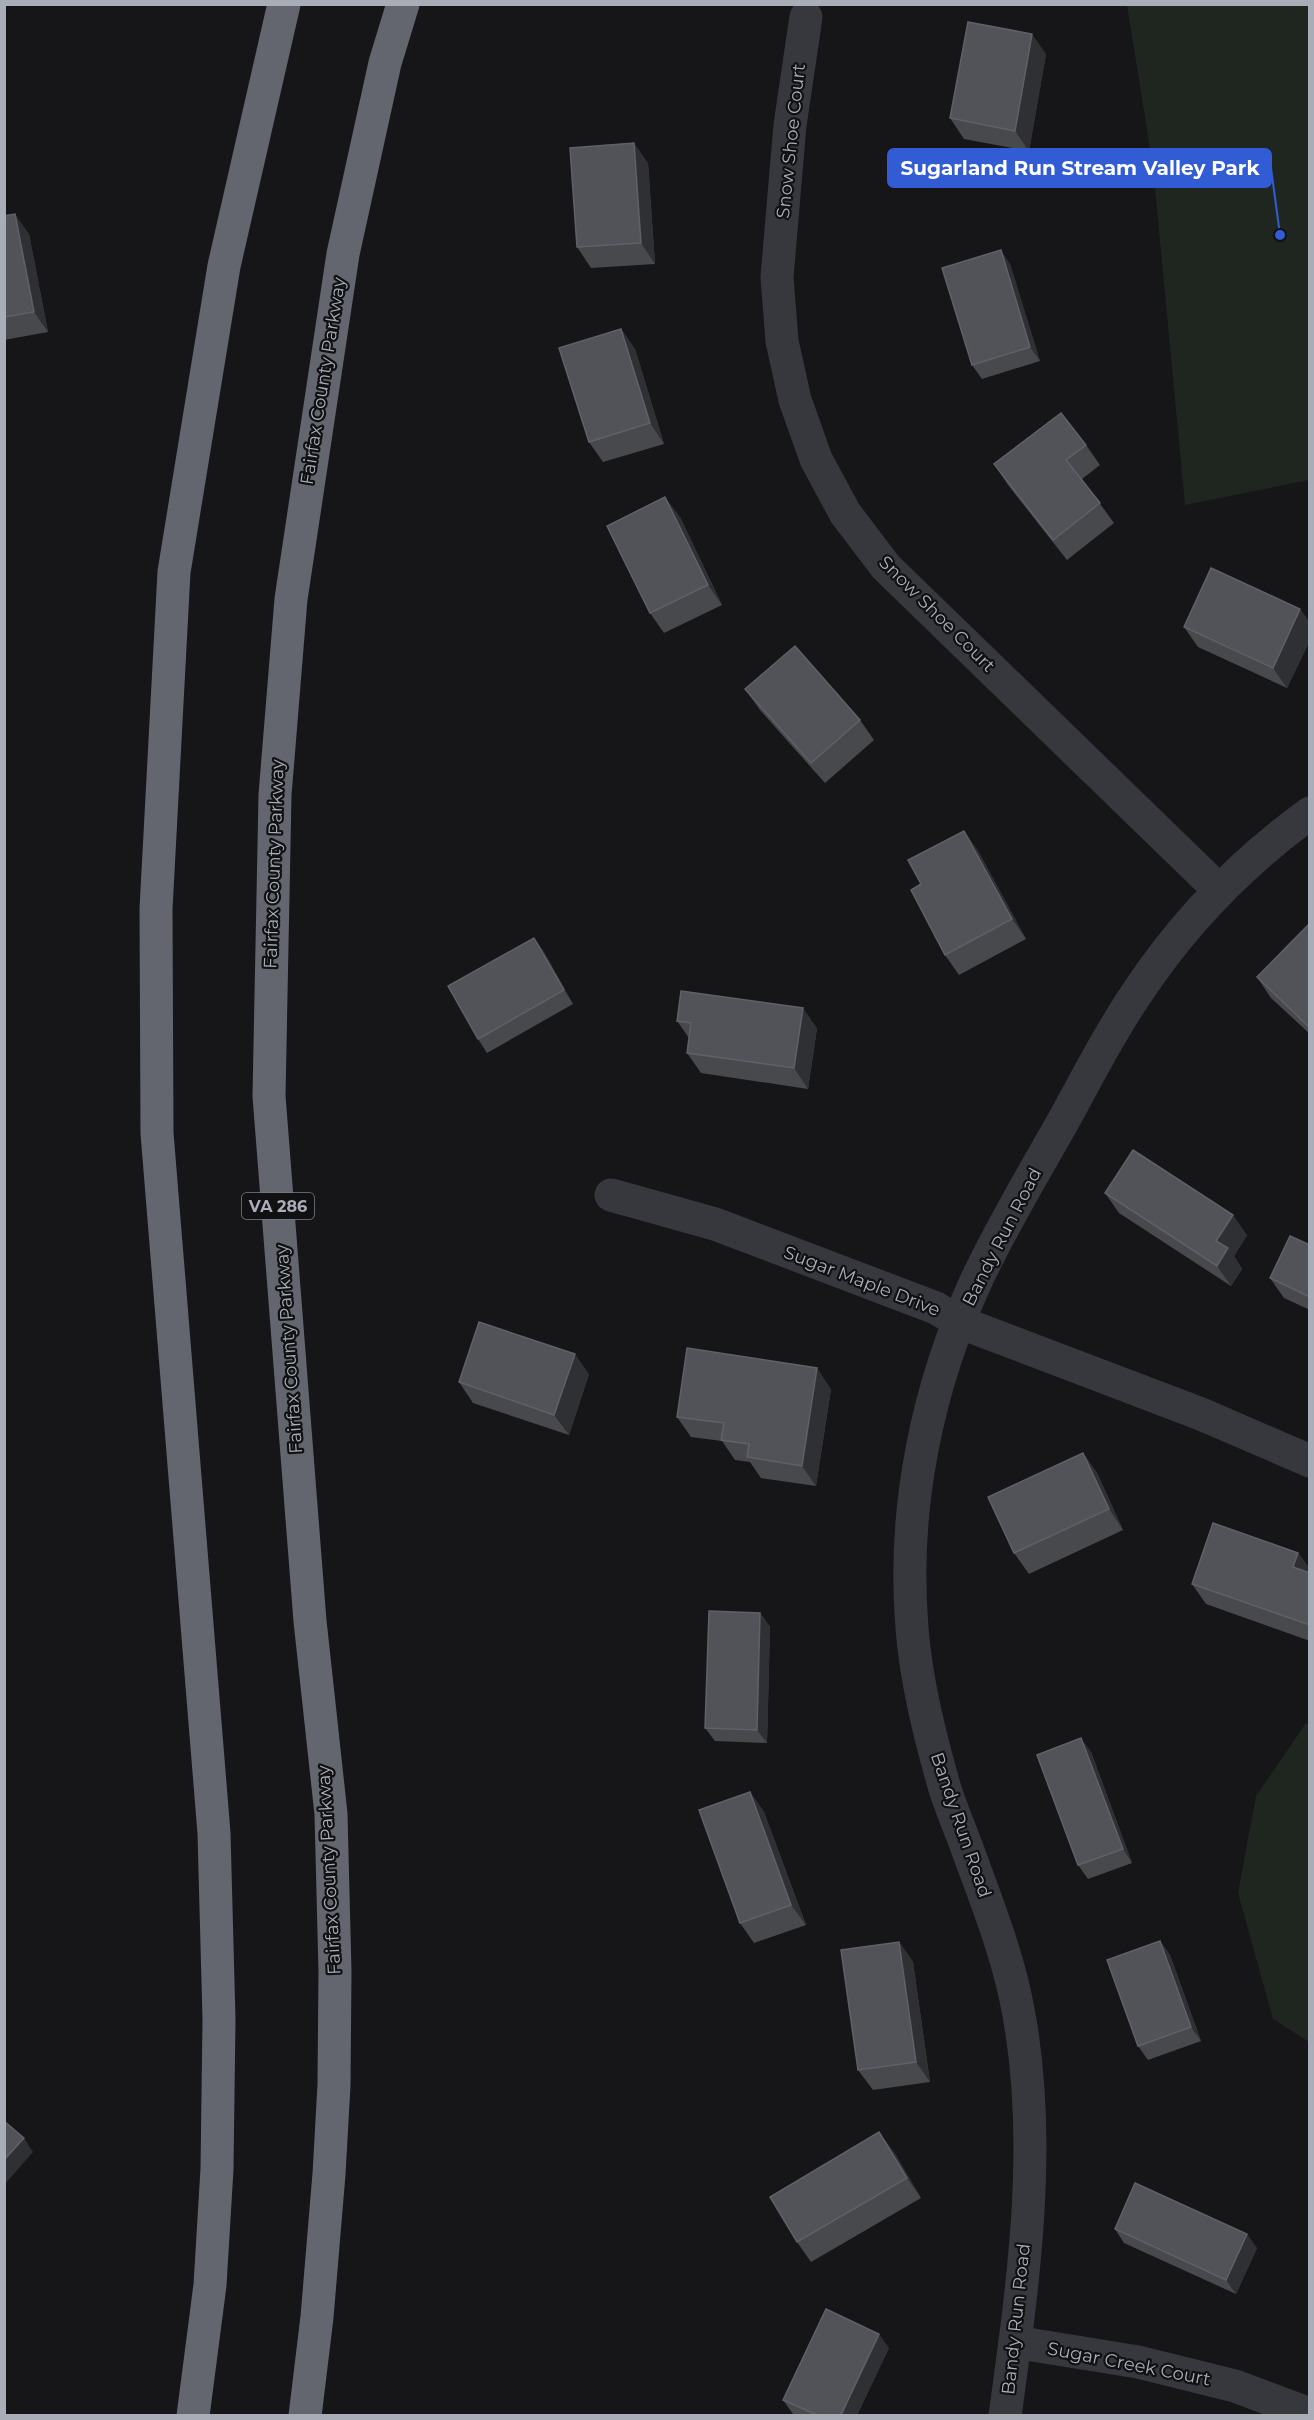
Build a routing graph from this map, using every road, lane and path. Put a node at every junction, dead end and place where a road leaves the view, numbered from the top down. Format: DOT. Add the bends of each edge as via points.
graph roads {
  1 [pos="284,4"];
  2 [pos="403,4"];
  3 [pos="806,16"];
  4 [pos="1310,813"];
  5 [pos="1219,890"];
  6 [pos="611,1195"];
  7 [pos="959,1322"];
  8 [pos="1310,1461"];
  9 [pos="1015,2342"];
  10 [pos="1310,2414"];
  11 [pos="193,2415"];
  12 [pos="305,2415"];
  13 [pos="1005,2415"];
  1 -- 11 [label="highway" via="224,266 174,572 156,909 157,1133 214,1833 219,2019 217,2169 210,2285"];
  2 -- 12 [label="highway, Fairfax County Parkway / VA 286" via="343,254 291,599 275,795 269,1096 310,1621 331,1814 335,1972 329,2163"];
  3 -- 5 [label="street, Snow Shoe Court" via="790,125 777,277 782,341 795,400 816,459 845,513 886,567"];
  4 -- 5 [label="street, Bandy Run Road" via="1273,840"];
  5 -- 7 [label="street, Bandy Run Road" via="1182,931 1134,998 1000,1233"];
  6 -- 7 [label="street, Sugar Maple Drive" via="715,1224 936,1308"];
  7 -- 8 [label="street, Sugar Maple Drive" via="1200,1414"];
  7 -- 9 [label="street, Bandy Run Road" via="930,1408 916,1477 910,1551 912,1628 923,1705 945,1788 1000,1936 1019,2013 1029,2092 1031,2169"];
  9 -- 10 [label="street, Sugar Creek Court" via="1138,2362 1235,2386"];
  9 -- 13 [label="street, Bandy Run Road"];
}
